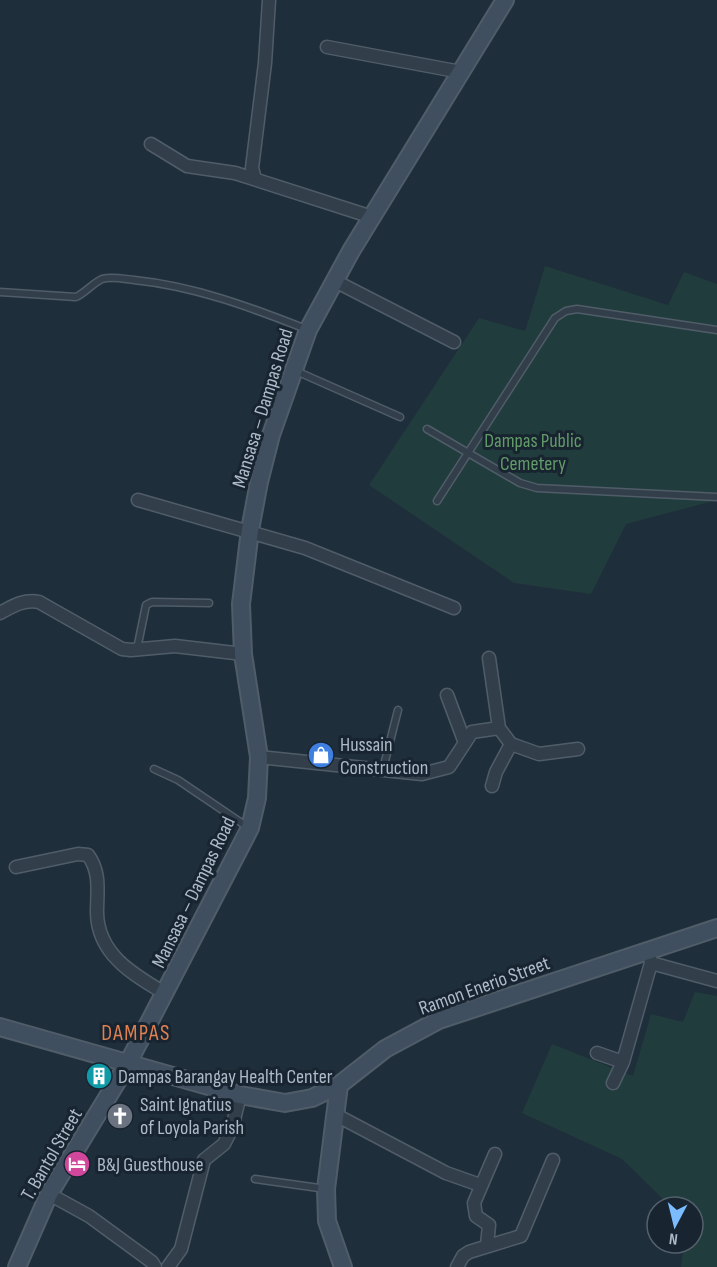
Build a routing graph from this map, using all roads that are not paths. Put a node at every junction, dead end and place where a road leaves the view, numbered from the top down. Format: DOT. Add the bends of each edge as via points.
graph roads {
  1 [pos="269,0"];
  2 [pos="505,0"];
  3 [pos="327,47"];
  4 [pos="461,72"];
  5 [pos="151,144"];
  6 [pos="255,179"];
  7 [pos="372,217"];
  8 [pos="334,281"];
  9 [pos="0,292"];
  10 [pos="308,330"];
  11 [pos="717,330"];
  12 [pos="454,342"];
  13 [pos="294,370"];
  14 [pos="400,417"];
  15 [pos="427,429"];
  16 [pos="468,453"];
  17 [pos="717,497"];
  18 [pos="138,500"];
  19 [pos="437,501"];
  20 [pos="250,530"];
  21 [pos="209,603"];
  22 [pos="454,608"];
  23 [pos="0,613"];
  24 [pos="137,650"];
  25 [pos="243,654"];
  26 [pos="489,658"];
  27 [pos="447,695"];
  28 [pos="398,710"];
  29 [pos="499,728"];
  30 [pos="465,743"];
  31 [pos="511,744"];
  32 [pos="578,749"];
  33 [pos="259,757"];
  34 [pos="154,769"];
  35 [pos="383,769"];
  36 [pos="492,786"];
  37 [pos="250,828"];
  38 [pos="16,867"];
  39 [pos="717,928"];
  40 [pos="650,958"];
  41 [pos="717,981"];
  42 [pos="166,994"];
  43 [pos="0,1027"];
  44 [pos="597,1053"];
  45 [pos="623,1062"];
  46 [pos="127,1065"];
  47 [pos="613,1083"];
  48 [pos="339,1085"];
  49 [pos="240,1095"];
  50 [pos="336,1115"];
  51 [pos="495,1154"];
  52 [pos="553,1160"];
  53 [pos="255,1179"];
  54 [pos="480,1185"];
  55 [pos="326,1189"];
  56 [pos="49,1194"];
  57 [pos="487,1245"];
  58 [pos="346,1266"];
  59 [pos="17,1267"];
  60 [pos="155,1267"];
  61 [pos="168,1267"];
  62 [pos="458,1267"];
  1 -- 6 [label="street" via="252,168"];
  2 -- 4 [label="main road, Mansasa – Dampas Road"];
  3 -- 4 [label="street"];
  4 -- 7 [label="main road, Mansasa – Dampas Road"];
  5 -- 6 [label="street" via="187,166"];
  6 -- 7 [label="street"];
  7 -- 8 [label="main road, Mansasa – Dampas Road"];
  8 -- 10 [label="main road, Mansasa – Dampas Road"];
  8 -- 12 [label="street"];
  9 -- 10 [label="lane" via="76,297 100,280 110,278 155,282 220,298"];
  10 -- 13 [label="main road, Mansasa – Dampas Road"];
  11 -- 16 [label="lane" via="577,309 566,311 555,318"];
  13 -- 14 [label="lane"];
  13 -- 20 [label="main road, Mansasa – Dampas Road" via="271,435"];
  15 -- 16 [label="lane"];
  16 -- 17 [label="lane" via="520,483 537,488"];
  16 -- 19 [label="lane"];
  18 -- 20 [label="street"];
  20 -- 22 [label="street"];
  20 -- 25 [label="main road, Mansasa – Dampas Road" via="241,604"];
  21 -- 24 [label="lane" via="147,605"];
  23 -- 24 [label="street" via="20,603 39,602 122,649"];
  24 -- 25 [label="street" via="175,646"];
  25 -- 33 [label="main road, Mansasa – Dampas Road"];
  26 -- 29 [label="street"];
  27 -- 30 [label="street"];
  28 -- 35 [label="lane"];
  29 -- 30 [label="street" via="472,732"];
  29 -- 31 [label="street"];
  30 -- 35 [label="street" via="449,767 422,774"];
  31 -- 32 [label="street" via="539,754"];
  31 -- 36 [label="street"];
  33 -- 35 [label="street"];
  33 -- 37 [label="main road, Mansasa – Dampas Road" via="257,798"];
  34 -- 37 [label="lane" via="178,780"];
  37 -- 42 [label="main road, Mansasa – Dampas Road"];
  38 -- 42 [label="street" via="88,855 97,867 99,928 115,959"];
  39 -- 40 [label="main road, Ramon Enerio Street"];
  40 -- 41 [label="street"];
  40 -- 45 [label="street"];
  40 -- 48 [label="main road, Ramon Enerio Street" via="440,1020 385,1048"];
  42 -- 46 [label="main road, Mansasa – Dampas Road"];
  43 -- 46 [label="main road, Ramon Enerio Street"];
  44 -- 45 [label="street"];
  45 -- 47 [label="street"];
  46 -- 49 [label="main road, Ramon Enerio Street"];
  46 -- 56 [label="main road, T. Bantol Street"];
  48 -- 49 [label="main road, Ramon Enerio Street" via="312,1098 285,1103"];
  48 -- 50 [label="main road"];
  49 -- 61 [label="street" via="224,1144 204,1160 181,1249"];
  50 -- 54 [label="street" via="446,1173"];
  50 -- 55 [label="main road"];
  51 -- 54 [label="street"];
  52 -- 57 [label="street" via="521,1236"];
  53 -- 55 [label="lane"];
  54 -- 57 [label="street" via="473,1211 488,1223"];
  55 -- 58 [label="main road" via="327,1221"];
  56 -- 59 [label="main road, T. Bantol Street"];
  56 -- 60 [label="street" via="89,1216"];
  57 -- 62 [label="street" via="464,1256"];
}
